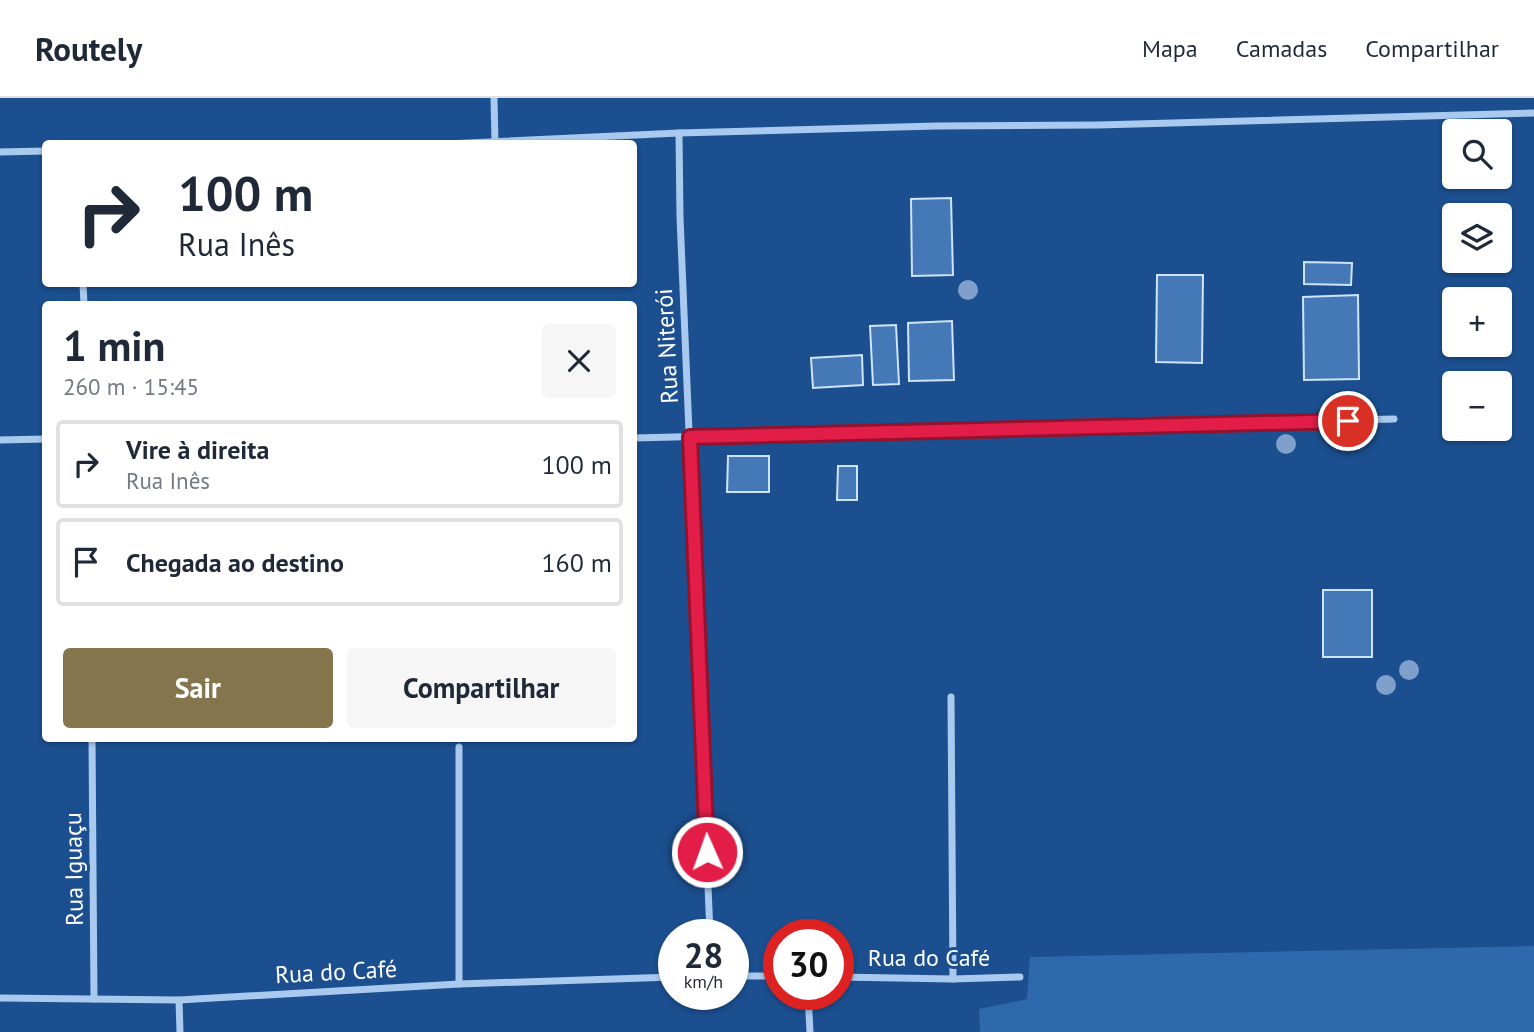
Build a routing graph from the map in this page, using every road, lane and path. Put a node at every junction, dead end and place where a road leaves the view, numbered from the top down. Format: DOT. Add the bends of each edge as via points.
graph roads {
  1 [pos="494,98"];
  2 [pos="1534,113"];
  3 [pos="679,133"];
  4 [pos="495,140"];
  5 [pos="550,140"];
  6 [pos="42,151"];
  7 [pos="0,152"];
  8 [pos="1394,419"];
  9 [pos="690,437"];
  10 [pos="637,438"];
  11 [pos="42,439"];
  12 [pos="0,440"];
  13 [pos="951,697"];
  14 [pos="92,742"];
  15 [pos="458,747"];
  16 [pos="709,919"];
  17 [pos="854,977"];
  18 [pos="1020,977"];
  19 [pos="658,978"];
  20 [pos="953,979"];
  21 [pos="459,984"];
  22 [pos="0,998"];
  23 [pos="94,999"];
  24 [pos="180,1000"];
  25 [pos="809,1010"];
  26 [pos="180,1032"];
  27 [pos="810,1032"];
  1 -- 4 [label="street"];
  2 -- 3 [label="street"];
  3 -- 5 [label="street"];
  3 -- 9 [label="street, Rua Niterói"];
  6 -- 7 [label="street"];
  8 -- 9 [label="street"];
  9 -- 10 [label="street"];
  9 -- 16 [label="street, Rua Niterói"];
  11 -- 12 [label="street"];
  13 -- 20 [label="street"];
  14 -- 23 [label="street, Rua Iguaçu"];
  15 -- 21 [label="street"];
  17 -- 20 [label="street, Rua do Café"];
  18 -- 20 [label="street, Rua do Café"];
  19 -- 21 [label="street, Rua do Café"];
  21 -- 24 [label="street, Rua do Café"];
  22 -- 23 [label="street, Rua do Café"];
  23 -- 24 [label="street, Rua do Café"];
  24 -- 26 [label="street"];
  25 -- 27 [label="street"];
}
